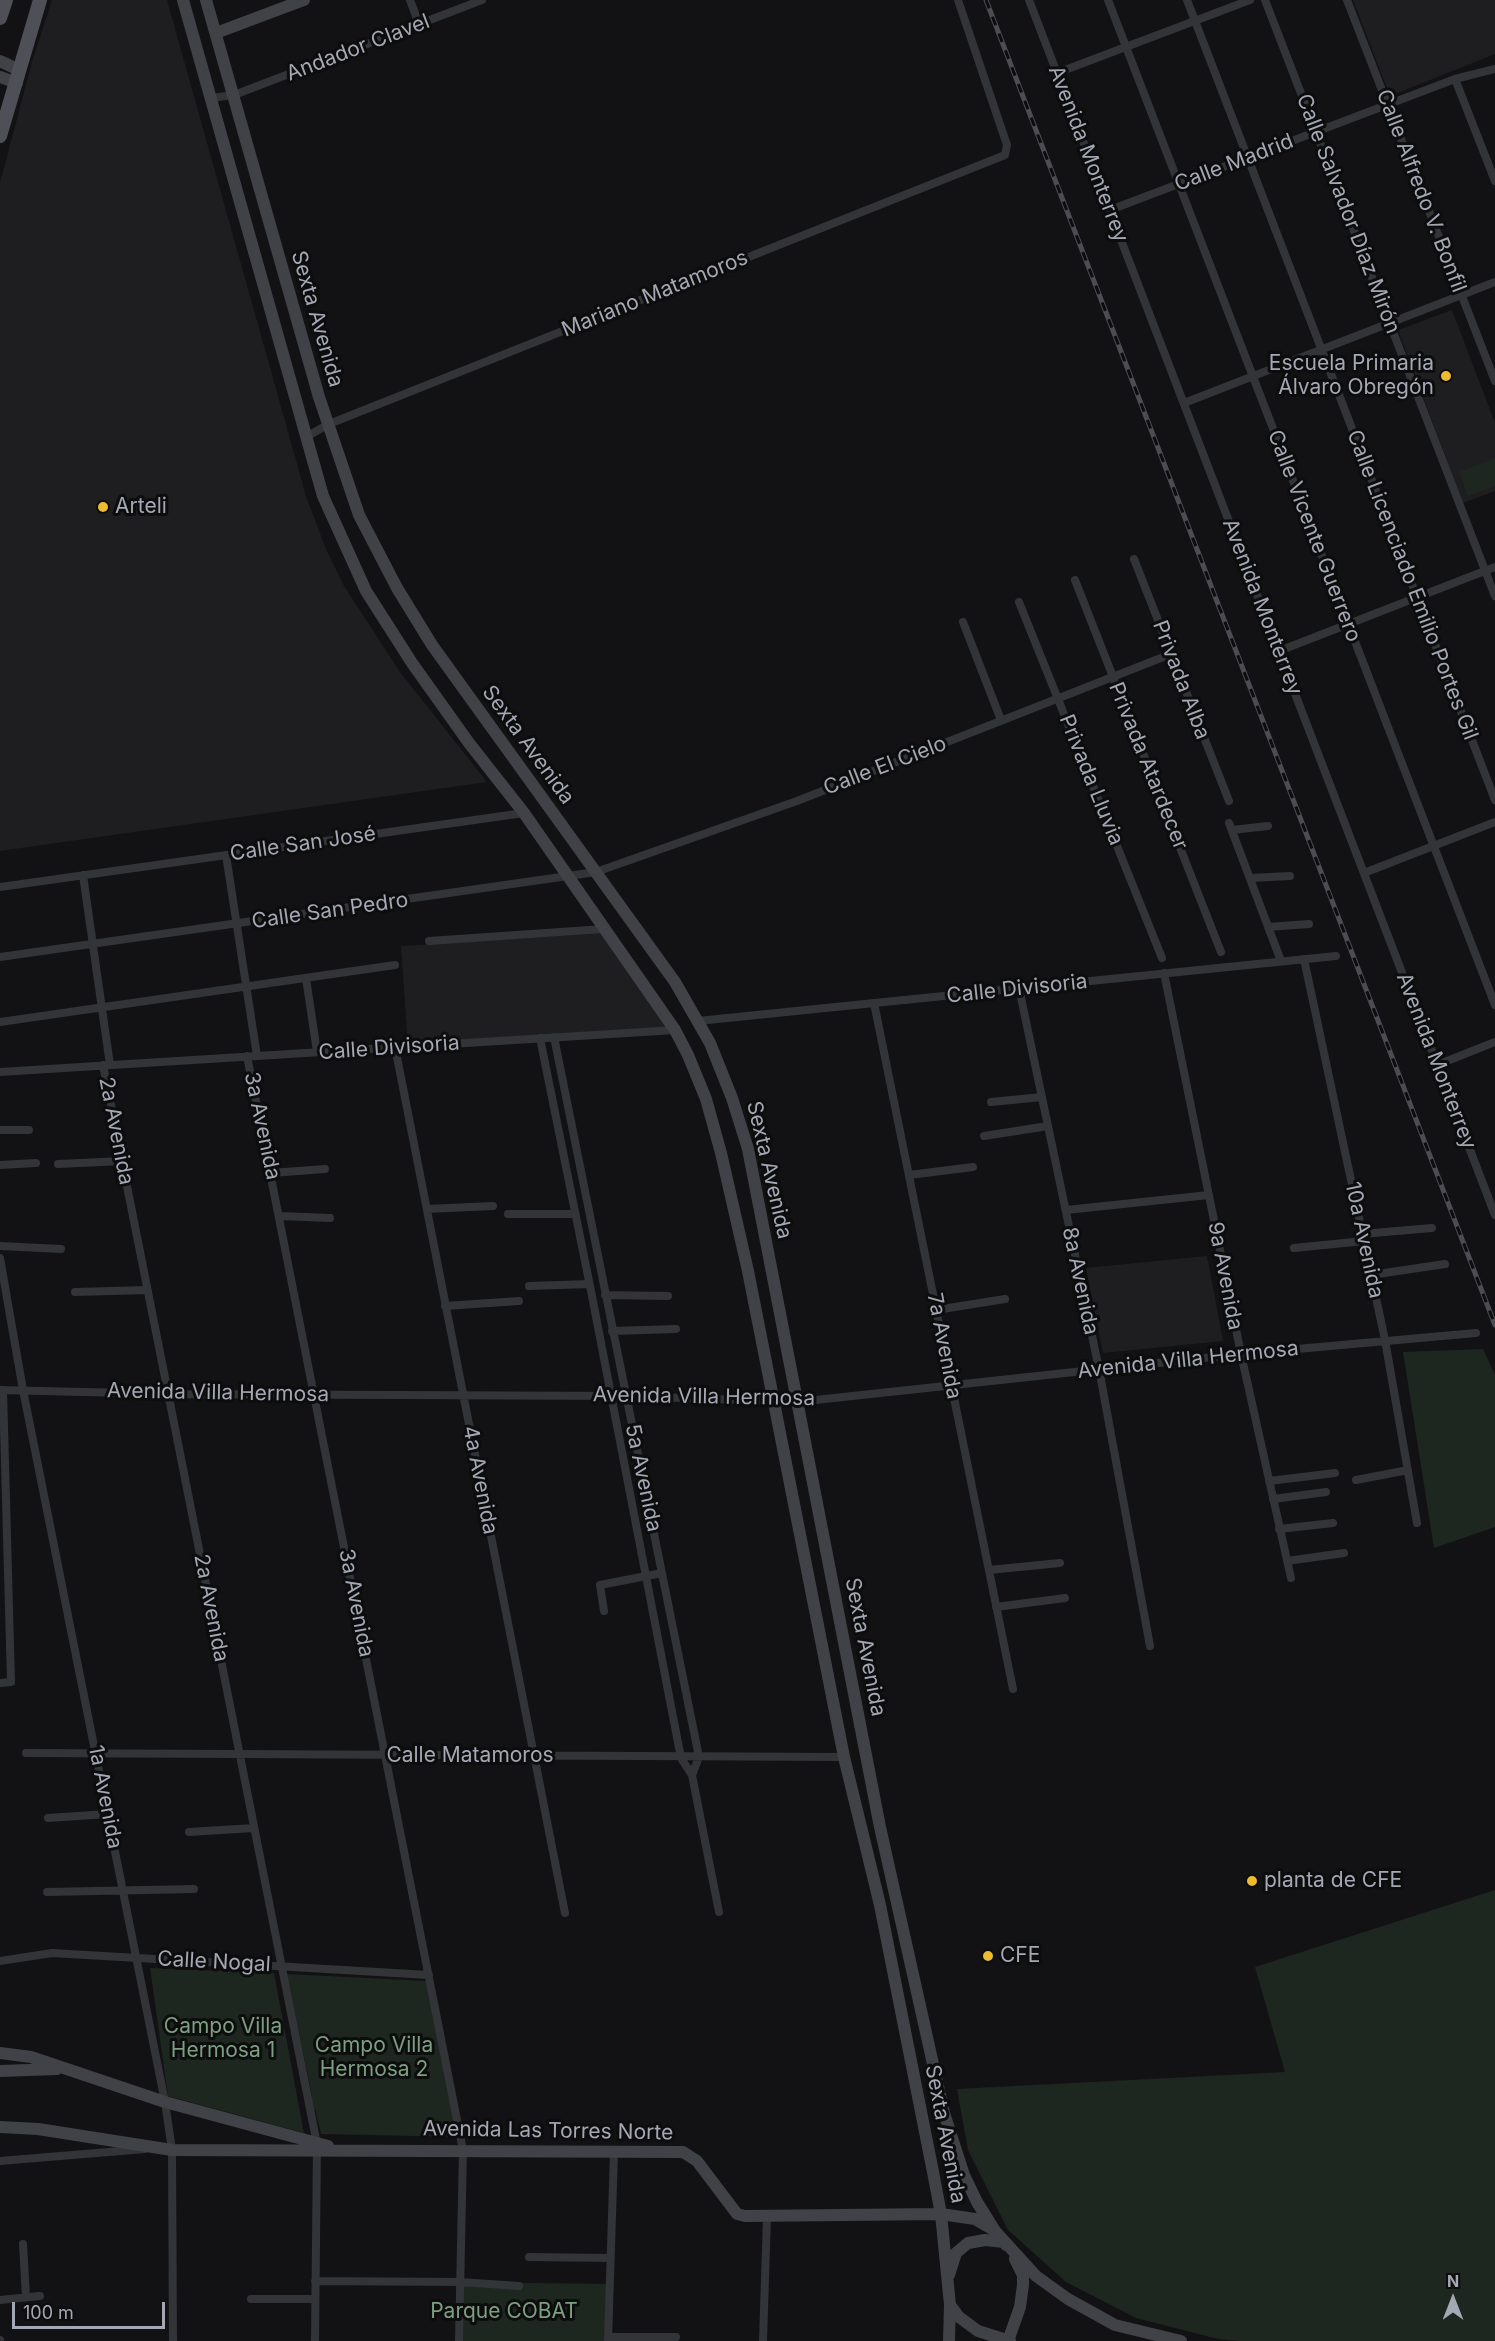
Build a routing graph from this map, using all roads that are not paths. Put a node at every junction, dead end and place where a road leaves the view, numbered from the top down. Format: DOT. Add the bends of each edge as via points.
graph roads {
  1 [pos="6,0"];
  2 [pos="40,0"];
  3 [pos="183,0"];
  4 [pos="206,0"];
  5 [pos="304,0"];
  6 [pos="410,0"];
  7 [pos="482,0"];
  8 [pos="958,0"];
  9 [pos="1029,0"];
  10 [pos="1108,0"];
  11 [pos="1187,0"];
  12 [pos="1250,0"];
  13 [pos="1265,0"];
  14 [pos="1347,0"];
  15 [pos="0,18"];
  16 [pos="1195,21"];
  17 [pos="419,24"];
  18 [pos="216,33"];
  19 [pos="1126,47"];
  20 [pos="0,61"];
  21 [pos="1495,69"];
  22 [pos="1057,73"];
  23 [pos="0,77"];
  24 [pos="18,77"];
  25 [pos="1455,79"];
  26 [pos="234,95"];
  27 [pos="211,98"];
  28 [pos="1387,105"];
  29 [pos="1316,132"];
  30 [pos="0,136"];
  31 [pos="1248,158"];
  32 [pos="1495,181"];
  33 [pos="1179,184"];
  34 [pos="1110,210"];
  35 [pos="1495,282"];
  36 [pos="1462,296"];
  37 [pos="1390,323"];
  38 [pos="1321,349"];
  39 [pos="1252,376"];
  40 [pos="1495,381"];
  41 [pos="1184,403"];
  42 [pos="329,424"];
  43 [pos="306,437"];
  44 [pos="1134,559"];
  45 [pos="1495,567"];
  46 [pos="1486,571"];
  47 [pos="1075,580"];
  48 [pos="1495,596"];
  49 [pos="1417,597"];
  50 [pos="1019,602"];
  51 [pos="963,622"];
  52 [pos="1348,624"];
  53 [pos="1279,651"];
  54 [pos="1171,654"];
  55 [pos="1113,677"];
  56 [pos="1058,698"];
  57 [pos="1001,720"];
  58 [pos="1495,800"];
  59 [pos="1229,801"];
  60 [pos="524,813"];
  61 [pos="1495,822"];
  62 [pos="1268,826"];
  63 [pos="1434,846"];
  64 [pos="226,855"];
  65 [pos="596,872"];
  66 [pos="1364,873"];
  67 [pos="83,876"];
  68 [pos="1290,876"];
  69 [pos="568,878"];
  70 [pos="1250,878"];
  71 [pos="0,887"];
  72 [pos="236,924"];
  73 [pos="1310,924"];
  74 [pos="1268,927"];
  75 [pos="604,929"];
  76 [pos="429,941"];
  77 [pos="92,945"];
  78 [pos="1221,952"];
  79 [pos="1336,956"];
  80 [pos="0,957"];
  81 [pos="1162,958"];
  82 [pos="1304,959"];
  83 [pos="1281,961"];
  84 [pos="395,965"];
  85 [pos="1164,974"];
  86 [pos="306,978"];
  87 [pos="246,987"];
  88 [pos="1019,988"];
  89 [pos="874,1003"];
  90 [pos="1495,1005"];
  91 [pos="101,1007"];
  92 [pos="0,1022"];
  93 [pos="698,1022"];
  94 [pos="675,1030"];
  95 [pos="554,1037"];
  96 [pos="540,1038"];
  97 [pos="1495,1042"];
  98 [pos="395,1047"];
  99 [pos="317,1052"];
  100 [pos="248,1056"];
  101 [pos="257,1056"];
  102 [pos="106,1065"];
  103 [pos="1437,1065"];
  104 [pos="0,1071"];
  105 [pos="1042,1097"];
  106 [pos="991,1102"];
  107 [pos="1048,1126"];
  108 [pos="0,1130"];
  109 [pos="29,1130"];
  110 [pos="984,1136"];
  111 [pos="122,1161"];
  112 [pos="36,1163"];
  113 [pos="579,1163"];
  114 [pos="58,1164"];
  115 [pos="0,1165"];
  116 [pos="565,1165"];
  117 [pos="973,1167"];
  118 [pos="325,1169"];
  119 [pos="271,1173"];
  120 [pos="909,1175"];
  121 [pos="1209,1196"];
  122 [pos="493,1206"];
  123 [pos="427,1209"];
  124 [pos="1066,1210"];
  125 [pos="508,1214"];
  126 [pos="575,1214"];
  127 [pos="1495,1215"];
  128 [pos="280,1216"];
  129 [pos="330,1218"];
  130 [pos="591,1224"];
  131 [pos="577,1226"];
  132 [pos="1432,1227"];
  133 [pos="1363,1237"];
  134 [pos="0,1246"];
  135 [pos="1294,1248"];
  136 [pos="61,1249"];
  137 [pos="0,1258"];
  138 [pos="1445,1264"];
  139 [pos="1371,1275"];
  140 [pos="589,1284"];
  141 [pos="529,1286"];
  142 [pos="147,1290"];
  143 [pos="75,1292"];
  144 [pos="605,1295"];
  145 [pos="668,1296"];
  146 [pos="1005,1299"];
  147 [pos="519,1301"];
  148 [pos="446,1306"];
  149 [pos="936,1310"];
  150 [pos="675,1329"];
  151 [pos="612,1331"];
  152 [pos="1476,1333"];
  153 [pos="1385,1340"];
  154 [pos="1240,1354"];
  155 [pos="1098,1370"];
  156 [pos="952,1386"];
  157 [pos="1,1390"];
  158 [pos="23,1390"];
  159 [pos="168,1394"];
  160 [pos="314,1395"];
  161 [pos="463,1395"];
  162 [pos="612,1396"];
  163 [pos="626,1396"];
  164 [pos="772,1400"];
  165 [pos="797,1402"];
  166 [pos="1408,1470"];
  167 [pos="1335,1473"];
  168 [pos="1269,1480"];
  169 [pos="1356,1480"];
  170 [pos="1326,1492"];
  171 [pos="1273,1499"];
  172 [pos="1333,1523"];
  173 [pos="1417,1523"];
  174 [pos="1280,1528"];
  175 [pos="3,1551"];
  176 [pos="1344,1553"];
  177 [pos="1287,1561"];
  178 [pos="1060,1563"];
  179 [pos="989,1570"];
  180 [pos="662,1573"];
  181 [pos="646,1575"];
  182 [pos="1290,1578"];
  183 [pos="1065,1598"];
  184 [pos="996,1607"];
  185 [pos="604,1611"];
  186 [pos="1150,1646"];
  187 [pos="0,1683"];
  188 [pos="1013,1689"];
  189 [pos="26,1753"];
  190 [pos="96,1754"];
  191 [pos="240,1754"];
  192 [pos="386,1755"];
  193 [pos="534,1756"];
  194 [pos="699,1757"];
  195 [pos="844,1757"];
  196 [pos="681,1758"];
  197 [pos="692,1775"];
  198 [pos="108,1814"];
  199 [pos="48,1818"];
  200 [pos="254,1828"];
  201 [pos="189,1832"];
  202 [pos="194,1889"];
  203 [pos="124,1890"];
  204 [pos="47,1892"];
  205 [pos="719,1912"];
  206 [pos="565,1913"];
  207 [pos="137,1958"];
  208 [pos="0,1961"];
  209 [pos="281,1966"];
  210 [pos="429,1974"];
  211 [pos="0,2053"];
  212 [pos="64,2068"];
  213 [pos="0,2071"];
  214 [pos="165,2102"];
  215 [pos="0,2127"];
  216 [pos="317,2147"];
  217 [pos="166,2149"];
  218 [pos="463,2150"];
  219 [pos="614,2152"];
  220 [pos="0,2160"];
  221 [pos="941,2214"];
  222 [pos="767,2217"];
  223 [pos="995,2231"];
  224 [pos="1004,2242"];
  225 [pos="23,2244"];
  226 [pos="529,2257"];
  227 [pos="610,2258"];
  228 [pos="315,2281"];
  229 [pos="460,2282"];
  230 [pos="946,2282"];
  231 [pos="519,2286"];
  232 [pos="40,2296"];
  233 [pos="26,2297"];
  234 [pos="251,2299"];
  235 [pos="315,2299"];
  236 [pos="0,2300"];
  237 [pos="950,2305"];
  238 [pos="676,2337"];
  239 [pos="608,2339"];
  240 [pos="173,2341"];
  241 [pos="315,2341"];
  242 [pos="459,2341"];
  243 [pos="763,2341"];
  244 [pos="949,2341"];
  245 [pos="1008,2341"];
  246 [pos="1180,2341"];
  1 -- 15 [label="main road"];
  2 -- 24 [label="main road"];
  3 -- 27 [label="main road, Sexta Avenida"];
  4 -- 18 [label="main road, Sexta Avenida"];
  5 -- 18 [label="main road"];
  6 -- 17 [label="street"];
  7 -- 17 [label="street, Andador Clavel"];
  8 -- 42 [label="street, Mariano Matamoros" via="1007,145 1005,155"];
  9 -- 22 [label="street, Avenida Monterrey"];
  10 -- 19 [label="street, Calle Vicente Guerrero"];
  11 -- 16 [label="street, Calle Licenciado Emilio Portes Gil"];
  12 -- 16 [label="street"];
  13 -- 29 [label="street, Calle Salvador Díaz Mirón"];
  14 -- 28 [label="street, Calle Alfredo V. Bonfil"];
  16 -- 19 [label="street"];
  16 -- 31 [label="street, Calle Licenciado Emilio Portes Gil"];
  17 -- 26 [label="street, Andador Clavel"];
  18 -- 26 [label="main road, Sexta Avenida"];
  19 -- 22 [label="street"];
  19 -- 33 [label="street, Calle Vicente Guerrero"];
  20 -- 24 [label="main road"];
  21 -- 25 [label="street, Calle Madrid"];
  22 -- 34 [label="street, Avenida Monterrey"];
  23 -- 24 [label="main road"];
  24 -- 30 [label="main road"];
  25 -- 28 [label="street, Calle Madrid"];
  25 -- 32 [label="street"];
  26 -- 27 [label="street, Andador Clavel"];
  26 -- 42 [label="main road, Sexta Avenida"];
  27 -- 43 [label="main road, Sexta Avenida"];
  28 -- 29 [label="street, Calle Madrid"];
  28 -- 36 [label="street, Calle Alfredo V. Bonfil"];
  29 -- 31 [label="street, Calle Madrid"];
  29 -- 37 [label="street, Calle Salvador Díaz Mirón"];
  31 -- 33 [label="street, Calle Madrid"];
  31 -- 38 [label="street, Calle Licenciado Emilio Portes Gil"];
  33 -- 34 [label="street, Calle Madrid"];
  33 -- 39 [label="street, Calle Vicente Guerrero"];
  34 -- 41 [label="street, Avenida Monterrey"];
  35 -- 36 [label="street"];
  36 -- 37 [label="street"];
  36 -- 40 [label="street, Calle Alfredo V. Bonfil"];
  37 -- 38 [label="street"];
  37 -- 46 [label="street, Calle Salvador Díaz Mirón"];
  38 -- 39 [label="street"];
  38 -- 49 [label="street, Calle Licenciado Emilio Portes Gil"];
  39 -- 41 [label="street"];
  39 -- 52 [label="street, Calle Vicente Guerrero"];
  41 -- 53 [label="street, Avenida Monterrey"];
  42 -- 43 [label="street, Mariano Matamoros"];
  42 -- 65 [label="main road, Sexta Avenida" via="359,515 397,588 432,645"];
  43 -- 60 [label="main road, Sexta Avenida" via="323,496 366,591 412,663"];
  44 -- 54 [label="street, Privada Alba"];
  45 -- 46 [label="street"];
  46 -- 48 [label="street, Calle Salvador Díaz Mirón"];
  46 -- 49 [label="street"];
  47 -- 55 [label="street, Privada Atardecer"];
  49 -- 52 [label="street"];
  49 -- 58 [label="street, Calle Licenciado Emilio Portes Gil"];
  50 -- 56 [label="street, Privada Lluvia"];
  51 -- 57 [label="street"];
  52 -- 53 [label="street"];
  52 -- 63 [label="street, Calle Vicente Guerrero"];
  53 -- 66 [label="street, Avenida Monterrey"];
  54 -- 55 [label="street, Calle El Cielo"];
  54 -- 59 [label="street, Privada Alba"];
  55 -- 56 [label="street, Calle El Cielo"];
  55 -- 78 [label="street, Privada Atardecer"];
  56 -- 57 [label="street, Calle El Cielo"];
  56 -- 81 [label="street, Privada Lluvia"];
  57 -- 65 [label="street, Calle El Cielo" via="796,801"];
  60 -- 64 [label="street, Calle San José"];
  60 -- 69 [label="main road, Sexta Avenida"];
  61 -- 63 [label="street"];
  62 -- 70 [label="street" via="1230,826"];
  63 -- 66 [label="street"];
  63 -- 90 [label="street, Calle Vicente Guerrero"];
  64 -- 67 [label="street, Calle San José"];
  64 -- 72 [label="street"];
  65 -- 69 [label="street, Calle El Cielo"];
  65 -- 93 [label="main road, Sexta Avenida" via="675,982"];
  66 -- 103 [label="street, Avenida Monterrey"];
  67 -- 71 [label="street, Calle San José"];
  67 -- 77 [label="street, 2a Avenida"];
  68 -- 70 [label="street"];
  69 -- 72 [label="street, Calle San Pedro"];
  69 -- 75 [label="main road, Sexta Avenida"];
  70 -- 74 [label="street"];
  72 -- 77 [label="street, Calle San Pedro"];
  72 -- 87 [label="street"];
  73 -- 74 [label="street"];
  74 -- 83 [label="street"];
  75 -- 76 [label="street"];
  75 -- 94 [label="main road, Sexta Avenida"];
  77 -- 80 [label="street, Calle San Pedro"];
  77 -- 91 [label="street, 2a Avenida"];
  79 -- 82 [label="street, Calle Divisoria"];
  82 -- 83 [label="street, Calle Divisoria"];
  82 -- 133 [label="street, 10a Avenida"];
  83 -- 85 [label="street, Calle Divisoria"];
  84 -- 86 [label="street"];
  85 -- 88 [label="street, Calle Divisoria"];
  85 -- 121 [label="street, 9a Avenida"];
  86 -- 87 [label="street"];
  86 -- 99 [label="street"];
  87 -- 91 [label="street"];
  87 -- 101 [label="street"];
  88 -- 89 [label="street, Calle Divisoria"];
  88 -- 105 [label="street, 8a Avenida"];
  89 -- 93 [label="street, Calle Divisoria"];
  89 -- 120 [label="street, 7a Avenida"];
  91 -- 92 [label="street"];
  91 -- 102 [label="street, 2a Avenida"];
  93 -- 165 [label="main road, Sexta Avenida" via="730,1093 748,1149"];
  94 -- 95 [label="street, Calle Divisoria"];
  94 -- 164 [label="main road, Sexta Avenida" via="706,1099 721,1153"];
  95 -- 96 [label="street, Calle Divisoria"];
  95 -- 113 [label="street, 5a Avenida"];
  96 -- 98 [label="street, Calle Divisoria"];
  96 -- 116 [label="street, 5a Avenida"];
  97 -- 103 [label="street"];
  98 -- 99 [label="street, Calle Divisoria"];
  98 -- 123 [label="street, 4a Avenida"];
  99 -- 101 [label="street, Calle Divisoria"];
  100 -- 101 [label="street, Calle Divisoria"];
  100 -- 102 [label="street, Calle Divisoria"];
  100 -- 119 [label="street, 3a Avenida"];
  102 -- 104 [label="street, Calle Divisoria"];
  102 -- 111 [label="street, 2a Avenida"];
  103 -- 127 [label="street, Avenida Monterrey"];
  105 -- 106 [label="street"];
  105 -- 107 [label="street, 8a Avenida"];
  107 -- 110 [label="street"];
  107 -- 124 [label="street, 8a Avenida"];
  108 -- 109 [label="street"];
  111 -- 114 [label="street"];
  111 -- 142 [label="street, 2a Avenida"];
  112 -- 115 [label="street"];
  113 -- 116 [label="street"];
  113 -- 130 [label="street, 5a Avenida"];
  116 -- 126 [label="street, 5a Avenida"];
  117 -- 120 [label="street"];
  118 -- 119 [label="street"];
  119 -- 128 [label="street, 3a Avenida"];
  120 -- 149 [label="street, 7a Avenida"];
  121 -- 124 [label="street"];
  121 -- 154 [label="street, 9a Avenida"];
  122 -- 123 [label="street"];
  123 -- 148 [label="street, 4a Avenida"];
  124 -- 155 [label="street, 8a Avenida"];
  125 -- 126 [label="street"];
  126 -- 131 [label="street, 5a Avenida"];
  128 -- 129 [label="street"];
  128 -- 160 [label="street, 3a Avenida"];
  130 -- 131 [label="street"];
  130 -- 144 [label="street, 5a Avenida"];
  131 -- 140 [label="street, 5a Avenida"];
  132 -- 133 [label="street"];
  133 -- 135 [label="street"];
  133 -- 139 [label="street, 10a Avenida"];
  134 -- 136 [label="street"];
  137 -- 158 [label="street, 1a Avenida"];
  138 -- 139 [label="street"];
  139 -- 153 [label="street, 10a Avenida"];
  140 -- 141 [label="street"];
  140 -- 162 [label="street, 5a Avenida"];
  142 -- 143 [label="street"];
  142 -- 159 [label="street, 2a Avenida"];
  144 -- 145 [label="street"];
  144 -- 151 [label="street, 5a Avenida"];
  146 -- 149 [label="street"];
  147 -- 148 [label="street"];
  148 -- 161 [label="street, 4a Avenida"];
  149 -- 156 [label="street, 7a Avenida"];
  150 -- 151 [label="street"];
  151 -- 163 [label="street, 5a Avenida"];
  152 -- 153 [label="street, Avenida Villa Hermosa"];
  153 -- 154 [label="street, Avenida Villa Hermosa"];
  153 -- 166 [label="street, 10a Avenida"];
  154 -- 155 [label="street, Avenida Villa Hermosa"];
  154 -- 168 [label="street, 9a Avenida"];
  155 -- 156 [label="street, Avenida Villa Hermosa"];
  155 -- 186 [label="street, 8a Avenida"];
  156 -- 165 [label="street, Avenida Villa Hermosa"];
  156 -- 179 [label="street, 7a Avenida"];
  157 -- 158 [label="street, Avenida Villa Hermosa"];
  157 -- 175 [label="street"];
  158 -- 159 [label="street, Avenida Villa Hermosa"];
  158 -- 190 [label="street, 1a Avenida"];
  159 -- 160 [label="street, Avenida Villa Hermosa"];
  159 -- 191 [label="street, 2a Avenida"];
  160 -- 161 [label="street, Avenida Villa Hermosa"];
  160 -- 192 [label="street, 3a Avenida"];
  161 -- 162 [label="street, Avenida Villa Hermosa"];
  161 -- 193 [label="street, 4a Avenida"];
  162 -- 163 [label="street, Avenida Villa Hermosa"];
  162 -- 181 [label="street, 5a Avenida"];
  163 -- 164 [label="street, Avenida Villa Hermosa"];
  163 -- 180 [label="street, 5a Avenida"];
  164 -- 165 [label="street, Avenida Villa Hermosa"];
  164 -- 195 [label="main road, Sexta Avenida"];
  165 -- 223 [label="main road, Sexta Avenida" via="880,1827 944,2113 964,2175"];
  166 -- 169 [label="street"];
  166 -- 173 [label="street, 10a Avenida"];
  167 -- 168 [label="street"];
  168 -- 171 [label="street, 9a Avenida"];
  170 -- 171 [label="street"];
  171 -- 174 [label="street, 9a Avenida"];
  172 -- 174 [label="street"];
  174 -- 177 [label="street, 9a Avenida"];
  175 -- 187 [label="street" via="11,1682"];
  176 -- 177 [label="street"];
  177 -- 182 [label="street, 9a Avenida"];
  178 -- 179 [label="street"];
  179 -- 184 [label="street, 7a Avenida"];
  180 -- 181 [label="street"];
  180 -- 194 [label="street, 5a Avenida"];
  181 -- 185 [label="street" via="600,1585"];
  181 -- 196 [label="street, 5a Avenida"];
  183 -- 184 [label="street"];
  184 -- 188 [label="street, 7a Avenida"];
  189 -- 190 [label="street, Calle Matamoros"];
  190 -- 191 [label="street, Calle Matamoros"];
  190 -- 198 [label="street, 1a Avenida"];
  191 -- 192 [label="street, Calle Matamoros"];
  191 -- 200 [label="street, 2a Avenida"];
  192 -- 193 [label="street, Calle Matamoros"];
  192 -- 210 [label="street, 3a Avenida"];
  193 -- 196 [label="street, Calle Matamoros"];
  193 -- 206 [label="street, 4a Avenida"];
  194 -- 195 [label="street, Calle Matamoros"];
  194 -- 196 [label="street, Calle Matamoros"];
  194 -- 197 [label="street"];
  195 -- 221 [label="main road, Sexta Avenida" via="880,1905"];
  196 -- 197 [label="street, 5a Avenida"];
  197 -- 205 [label="street, 5a Avenida"];
  198 -- 199 [label="street"];
  198 -- 203 [label="street, 1a Avenida"];
  200 -- 201 [label="street"];
  200 -- 209 [label="street, 2a Avenida"];
  202 -- 203 [label="street"];
  203 -- 204 [label="street"];
  203 -- 207 [label="street, 1a Avenida"];
  207 -- 208 [label="street, Calle Nogal" via="52,1953"];
  207 -- 209 [label="street, Calle Nogal"];
  207 -- 214 [label="street, 1a Avenida"];
  209 -- 210 [label="street, Calle Nogal"];
  209 -- 216 [label="street, 2a Avenida"];
  210 -- 218 [label="street, 3a Avenida"];
  211 -- 212 [label="main road, Avenida Las Torres Norte" via="32,2057"];
  212 -- 213 [label="main road, Avenida Las Torres Norte"];
  212 -- 214 [label="main road, Avenida Las Torres Norte"];
  214 -- 216 [label="main road, Avenida Las Torres Norte"];
  214 -- 217 [label="street, 1a Avenida"];
  215 -- 217 [label="main road" via="38,2129"];
  216 -- 217 [label="main road"];
  216 -- 218 [label="main road, Avenida Las Torres Norte"];
  216 -- 228 [label="street, 2a Avenida"];
  217 -- 220 [label="street"];
  217 -- 240 [label="street, 1a Avenida"];
  218 -- 219 [label="main road, Avenida Las Torres Norte"];
  218 -- 229 [label="street, 3a Avenida"];
  219 -- 222 [label="main road, Avenida Las Torres Norte" via="683,2152 697,2161 737,2214"];
  219 -- 227 [label="street"];
  221 -- 222 [label="main road, Avenida Las Torres Norte"];
  221 -- 223 [label="main road, Avenida Las Torres Norte" via="975,2219"];
  221 -- 230 [label="main road, Sexta Avenida"];
  222 -- 243 [label="street"];
  223 -- 224 [label="main road, Sexta Avenida"];
  224 -- 230 [label="main road" via="968,2243 956,2253"];
  224 -- 245 [label="main road" via="1020,2265 1023,2285"];
  224 -- 246 [label="main road, Sexta Avenida" via="1036,2276 1068,2299 1115,2325"];
  225 -- 233 [label="street"];
  226 -- 227 [label="street"];
  227 -- 239 [label="street"];
  228 -- 229 [label="street"];
  228 -- 235 [label="street, 2a Avenida"];
  229 -- 231 [label="street"];
  229 -- 242 [label="street, 3a Avenida"];
  230 -- 237 [label="main road, Sexta Avenida"];
  232 -- 233 [label="street"];
  233 -- 236 [label="street"];
  234 -- 235 [label="street"];
  235 -- 241 [label="street, 2a Avenida"];
  237 -- 244 [label="main road, Sexta Avenida"];
  237 -- 245 [label="main road" via="978,2331"];
  238 -- 239 [label="street"];
}
